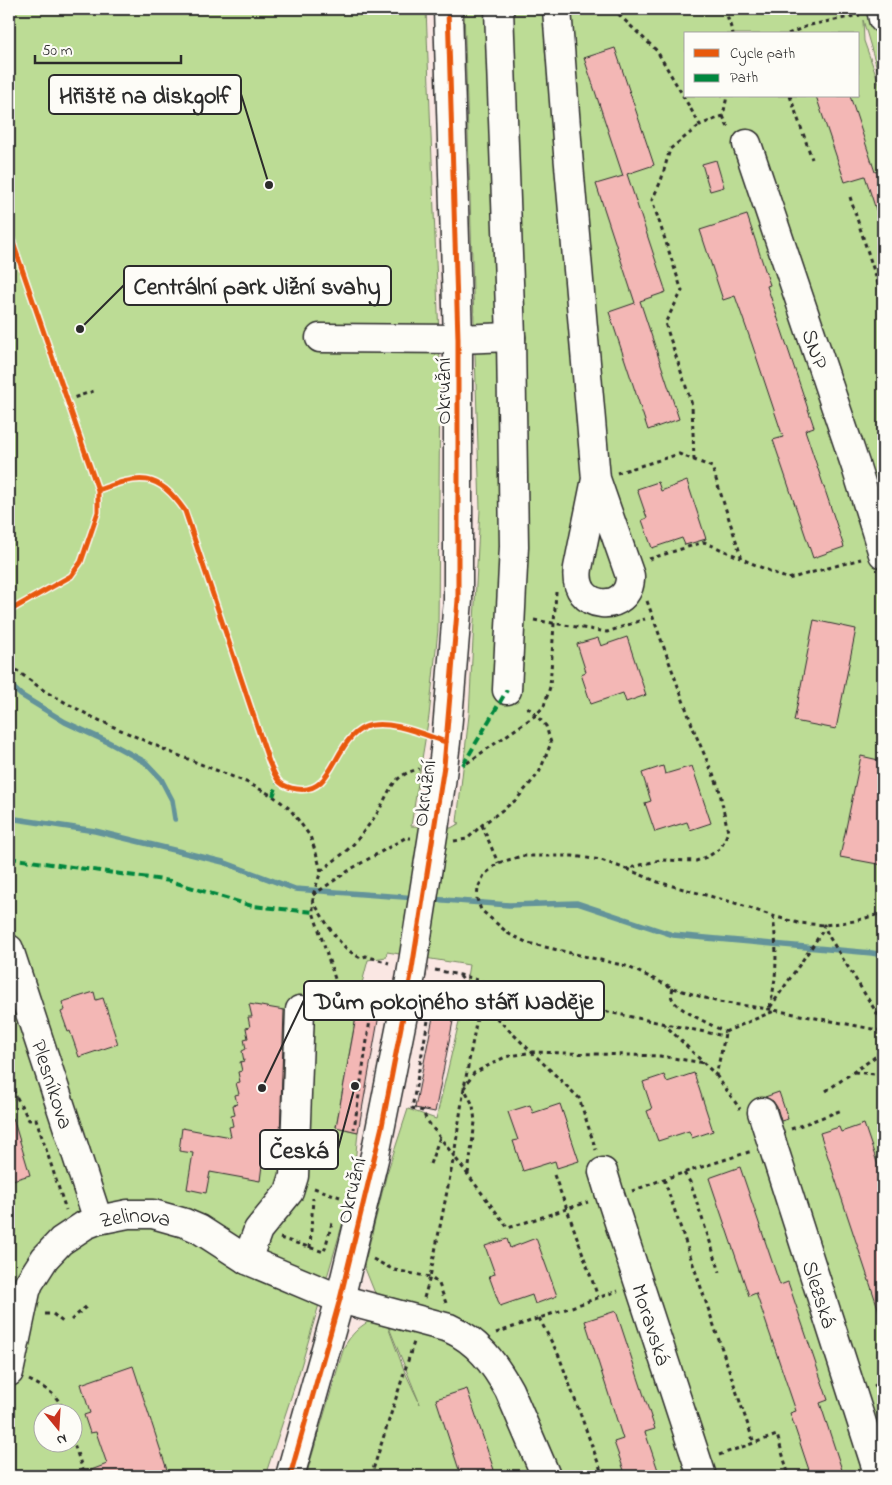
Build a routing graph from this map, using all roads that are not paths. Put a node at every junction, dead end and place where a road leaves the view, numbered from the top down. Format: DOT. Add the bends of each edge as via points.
graph roads {
  1 [pos="448,9"];
  2 [pos="499,9"];
  3 [pos="557,9"];
  4 [pos="747,144"];
  5 [pos="511,337"];
  6 [pos="320,338"];
  7 [pos="458,339"];
  8 [pos="596,479"];
  9 [pos="883,554"];
  10 [pos="507,690"];
  11 [pos="9,949"];
  12 [pos="300,1010"];
  13 [pos="763,1116"];
  14 [pos="603,1172"];
  15 [pos="94,1210"];
  16 [pos="247,1260"];
  17 [pos="18,1286"];
  18 [pos="340,1299"];
  19 [pos="18,1374"];
  20 [pos="700,1469"];
  21 [pos="290,1476"];
  22 [pos="546,1476"];
  23 [pos="879,1476"];
  1 -- 7 [label="street, Okružní"];
  2 -- 5 [label="street"];
  3 -- 8 [label="street"];
  4 -- 9 [label="street, SNP"];
  5 -- 7 [label="street"];
  5 -- 10 [label="street" via="514,546"];
  6 -- 7 [label="street"];
  7 -- 18 [label="street, Okružní, bridge" via="458,600 442,775 404,974 382,1126"];
  8 -- 8 [label="street" via="577,577 583,594 594,601 614,602 628,589 630,576"];
  11 -- 15 [label="street, Plesníkova"];
  12 -- 16 [label="street" via="294,1176 289,1192 258,1230"];
  13 -- 23 [label="street, Slezská"];
  14 -- 20 [label="street, Moravská"];
  15 -- 16 [label="street, Zelinova" via="171,1218 199,1229"];
  15 -- 17 [label="street, Zelinova" via="78,1229 54,1248 29,1283"];
  16 -- 18 [label="street, Zelinova"];
  17 -- 19 [label="street, Zelinova"];
  18 -- 21 [label="street, Okružní"];
  18 -- 22 [label="street, Zelinova" via="449,1328 484,1353 509,1390"];
}
